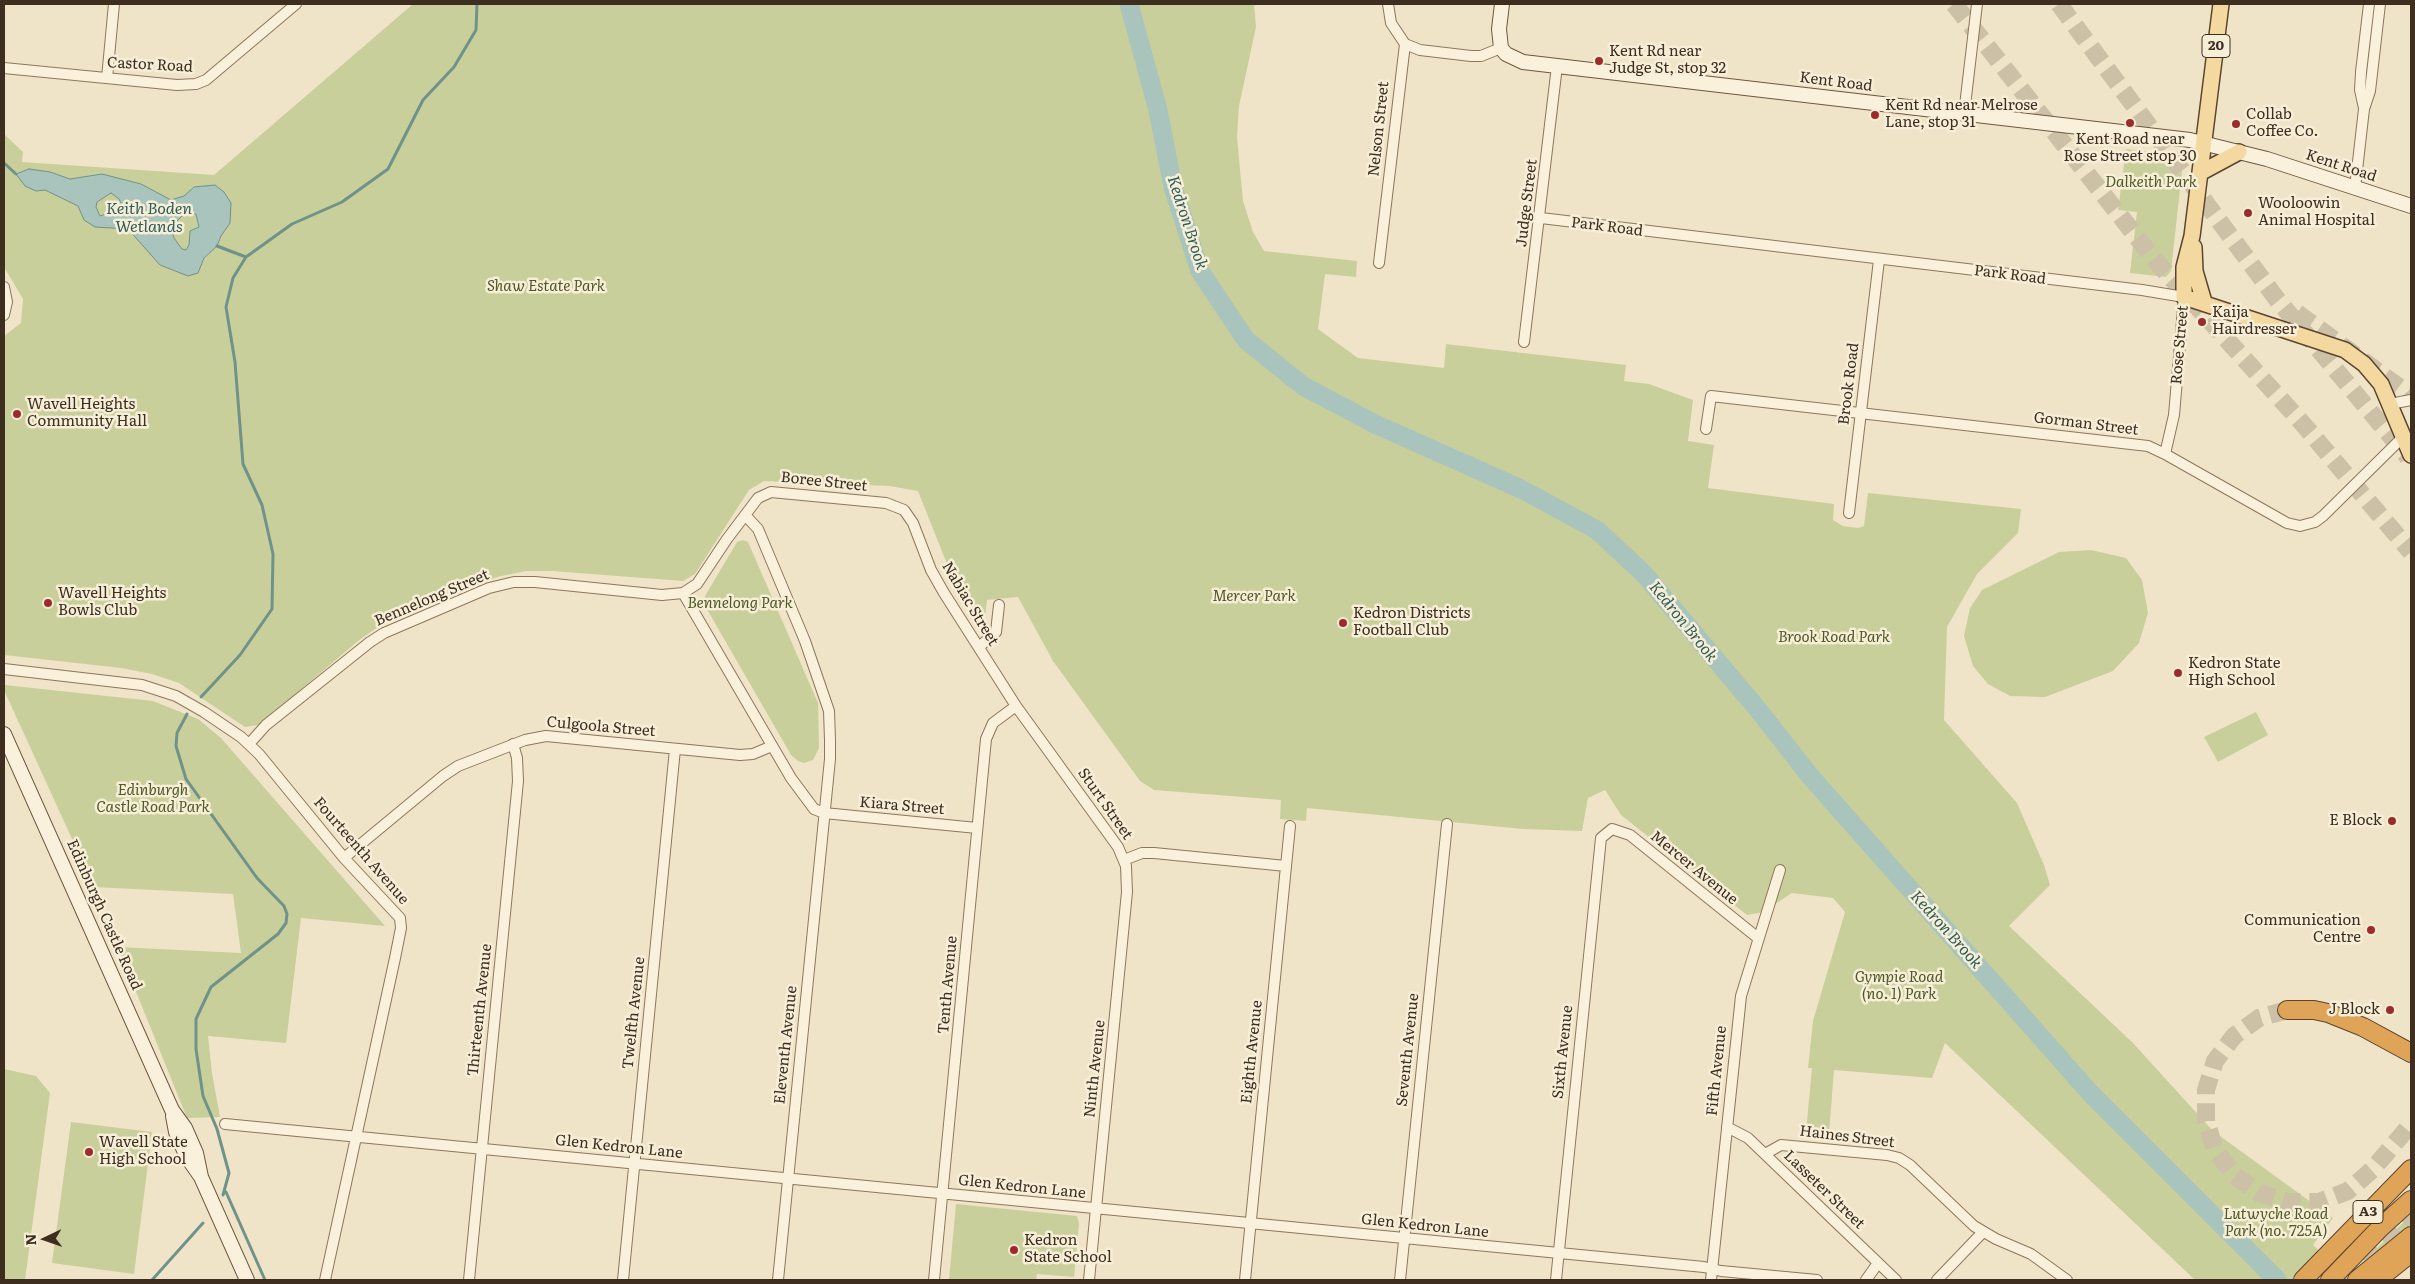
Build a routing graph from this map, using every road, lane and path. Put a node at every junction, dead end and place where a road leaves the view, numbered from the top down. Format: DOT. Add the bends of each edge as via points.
graph roads {
  1 [pos="114,4"];
  2 [pos="296,4"];
  3 [pos="1388,4"];
  4 [pos="1502,4"];
  5 [pos="1976,4"];
  6 [pos="2221,4"];
  7 [pos="2369,4"];
  8 [pos="2380,4"];
  9 [pos="1406,44"];
  10 [pos="1501,48"];
  11 [pos="1557,66"];
  12 [pos="4,68"];
  13 [pos="107,78"];
  14 [pos="2364,109"];
  15 [pos="1964,114"];
  16 [pos="2204,143"];
  17 [pos="2238,152"];
  18 [pos="2200,173"];
  19 [pos="2355,188"];
  20 [pos="2411,206"];
  21 [pos="1541,218"];
  22 [pos="2192,236"];
  23 [pos="1879,260"];
  24 [pos="1379,263"];
  25 [pos="4,287"];
  26 [pos="2184,297"];
  27 [pos="2204,302"];
  28 [pos="4,315"];
  29 [pos="1524,342"];
  30 [pos="2411,400"];
  31 [pos="2390,404"];
  32 [pos="1861,413"];
  33 [pos="1706,429"];
  34 [pos="2404,436"];
  35 [pos="2165,454"];
  36 [pos="2411,455"];
  37 [pos="907,513"];
  38 [pos="1849,513"];
  39 [pos="745,514"];
  40 [pos="683,593"];
  41 [pos="999,606"];
  42 [pos="979,648"];
  43 [pos="4,669"];
  44 [pos="1016,706"];
  45 [pos="5,742"];
  46 [pos="249,744"];
  47 [pos="513,744"];
  48 [pos="772,746"];
  49 [pos="675,749"];
  50 [pos="824,813"];
  51 [pos="1446,824"];
  52 [pos="1290,826"];
  53 [pos="978,828"];
  54 [pos="1608,831"];
  55 [pos="344,858"];
  56 [pos="1124,860"];
  57 [pos="1286,866"];
  58 [pos="1780,870"];
  59 [pos="1758,938"];
  60 [pos="2287,1010"];
  61 [pos="2411,1053"];
  62 [pos="225,1124"];
  63 [pos="1727,1127"];
  64 [pos="356,1136"];
  65 [pos="482,1149"];
  66 [pos="1765,1154"];
  67 [pos="634,1164"];
  68 [pos="2411,1169"];
  69 [pos="788,1179"];
  70 [pos="943,1194"];
  71 [pos="2411,1200"];
  72 [pos="1096,1209"];
  73 [pos="1250,1224"];
  74 [pos="1983,1232"];
  75 [pos="2411,1236"];
  76 [pos="1404,1239"];
  77 [pos="2411,1253"];
  78 [pos="1558,1255"];
  79 [pos="1878,1263"];
  80 [pos="2411,1268"];
  81 [pos="1711,1275"];
  82 [pos="2334,1275"];
  83 [pos="247,1280"];
  84 [pos="325,1280"];
  85 [pos="469,1280"];
  86 [pos="623,1280"];
  87 [pos="778,1280"];
  88 [pos="934,1280"];
  89 [pos="1089,1280"];
  90 [pos="1245,1280"];
  91 [pos="1400,1280"];
  92 [pos="1556,1280"];
  93 [pos="1817,1280"];
  94 [pos="1866,1280"];
  95 [pos="1896,1280"];
  96 [pos="1936,1280"];
  97 [pos="2067,1280"];
  98 [pos="2303,1280"];
  99 [pos="2357,1280"];
  100 [pos="2377,1280"];
  101 [pos="2397,1280"];
  1 -- 13 [label="street"];
  2 -- 13 [label="street, Castor Road" via="201,82 177,85"];
  3 -- 9 [label="street" via="1391,23"];
  4 -- 10 [label="street"];
  5 -- 15 [label="street"];
  6 -- 16 [label="main road, Rose Street / 20"];
  7 -- 14 [label="street" via="2360,90"];
  8 -- 14 [label="street" via="2370,91"];
  9 -- 10 [label="street" via="1420,50 1471,56"];
  9 -- 24 [label="street, Nelson Street"];
  10 -- 11 [label="street, Kent Road" via="1523,62"];
  11 -- 15 [label="street, Kent Road"];
  11 -- 21 [label="street, Judge Street"];
  12 -- 13 [label="street, Castor Road"];
  14 -- 19 [label="street"];
  15 -- 16 [label="street, Kent Road"];
  16 -- 17 [label="street, Kent Road"];
  16 -- 18 [label="main road, Rose Street / 20"];
  17 -- 18 [label="main road"];
  17 -- 19 [label="street, Kent Road"];
  18 -- 22 [label="main road, Rose Street / 20"];
  19 -- 20 [label="street, Kent Road"];
  21 -- 23 [label="street, Park Road"];
  21 -- 29 [label="street, Judge Street"];
  22 -- 26 [label="main road, Rose Street / 20" via="2184,266"];
  22 -- 27 [label="main road, Rose Street / 20" via="2195,270"];
  23 -- 26 [label="street, Park Road"];
  23 -- 32 [label="street, Brook Road"];
  25 -- 28 [label="street" via="7,302"];
  26 -- 27 [label="main road, Park Road"];
  26 -- 35 [label="street, Rose Street" via="2174,415"];
  27 -- 31 [label="main road, Park Road" via="2345,350 2381,384"];
  30 -- 31 [label="street"];
  31 -- 34 [label="main road, Park Road"];
  32 -- 33 [label="street, Gorman Street" via="1711,396"];
  32 -- 35 [label="street, Gorman Street" via="2148,446"];
  32 -- 38 [label="street, Brook Road"];
  34 -- 35 [label="street, Gorman Street" via="2324,516 2300,526 2287,523"];
  34 -- 36 [label="main road, Park Road"];
  37 -- 39 [label="street, Boree Street" via="886,503 771,492 758,498"];
  37 -- 42 [label="street, Nabiac Street" via="931,570"];
  39 -- 40 [label="street" via="697,584"];
  39 -- 50 [label="street, Eleventh Avenue" via="758,529 829,711 830,759"];
  40 -- 46 [label="street, Bennelong Street" via="662,595 535,582 514,582 489,588 370,642 266,725"];
  40 -- 48 [label="street"];
  41 -- 42 [label="street" via="996,632"];
  42 -- 44 [label="street, Nabiac Street"];
  43 -- 46 [label="street, Fourteenth Avenue" via="155,688 204,712"];
  44 -- 53 [label="street, Tenth Avenue" via="998,718 987,733"];
  44 -- 56 [label="street, Sturt Street"];
  45 -- 83 [label="street, Edinburgh Castle Road" via="172,1110 176,1132 187,1157 201,1177"];
  46 -- 55 [label="street, Fourteenth Avenue"];
  47 -- 49 [label="street, Culgoola Street" via="546,736"];
  47 -- 55 [label="street, Culgoola Street" via="458,766 443,776"];
  47 -- 65 [label="street, Thirteenth Avenue" via="518,781"];
  48 -- 49 [label="street, Culgoola Street" via="746,755"];
  48 -- 50 [label="street" via="803,796 814,809"];
  49 -- 67 [label="street, Twelfth Avenue"];
  50 -- 53 [label="street, Kiara Street"];
  50 -- 69 [label="street, Eleventh Avenue"];
  51 -- 76 [label="street, Seventh Avenue"];
  52 -- 57 [label="street, Eighth Avenue"];
  53 -- 70 [label="street, Tenth Avenue"];
  54 -- 59 [label="street, Mercer Avenue" via="1618,830 1630,835"];
  54 -- 78 [label="street, Sixth Avenue" via="1601,838 1598,852"];
  55 -- 64 [label="street, Fourteenth Avenue" via="398,915 402,925"];
  56 -- 57 [label="street, Sturt Street" via="1154,852"];
  56 -- 72 [label="street, Ninth Avenue" via="1128,892"];
  57 -- 73 [label="street, Eighth Avenue"];
  58 -- 59 [label="street, Fifth Avenue"];
  59 -- 63 [label="street, Fifth Avenue" via="1740,996"];
  60 -- 61 [label="highway" via="2328,1013 2363,1027"];
  62 -- 64 [label="street, Glen Kedron Lane"];
  63 -- 66 [label="street, Lasseter Street" via="1748,1138"];
  63 -- 81 [label="street, Fifth Avenue"];
  64 -- 65 [label="street, Glen Kedron Lane"];
  64 -- 84 [label="street, Fourteenth Avenue"];
  65 -- 67 [label="street, Glen Kedron Lane"];
  65 -- 85 [label="street, Thirteenth Avenue"];
  66 -- 74 [label="street, Haines Street" via="1781,1145 1893,1156 1910,1165"];
  66 -- 79 [label="street, Lasseter Street"];
  67 -- 69 [label="street, Glen Kedron Lane"];
  67 -- 86 [label="street, Twelfth Avenue"];
  68 -- 98 [label="highway, A3"];
  69 -- 70 [label="street, Glen Kedron Lane"];
  69 -- 87 [label="street, Eleventh Avenue"];
  70 -- 72 [label="street, Glen Kedron Lane"];
  70 -- 88 [label="street, Tenth Avenue"];
  71 -- 82 [label="highway, A3"];
  72 -- 73 [label="street, Glen Kedron Lane"];
  72 -- 89 [label="street, Ninth Avenue"];
  73 -- 76 [label="street, Glen Kedron Lane"];
  73 -- 90 [label="street, Eighth Avenue"];
  74 -- 96 [label="street"];
  74 -- 97 [label="street, Haines Street" via="2031,1254"];
  75 -- 99 [label="highway"];
  76 -- 78 [label="street, Glen Kedron Lane"];
  76 -- 91 [label="street, Seventh Avenue"];
  77 -- 100 [label="highway"];
  78 -- 81 [label="street, Glen Kedron Lane" via="1704,1268"];
  78 -- 92 [label="street, Sixth Avenue"];
  79 -- 94 [label="street"];
  79 -- 95 [label="street, Lasseter Street"];
  80 -- 101 [label="highway"];
  81 -- 93 [label="street, Glen Kedron Lane"];
}
